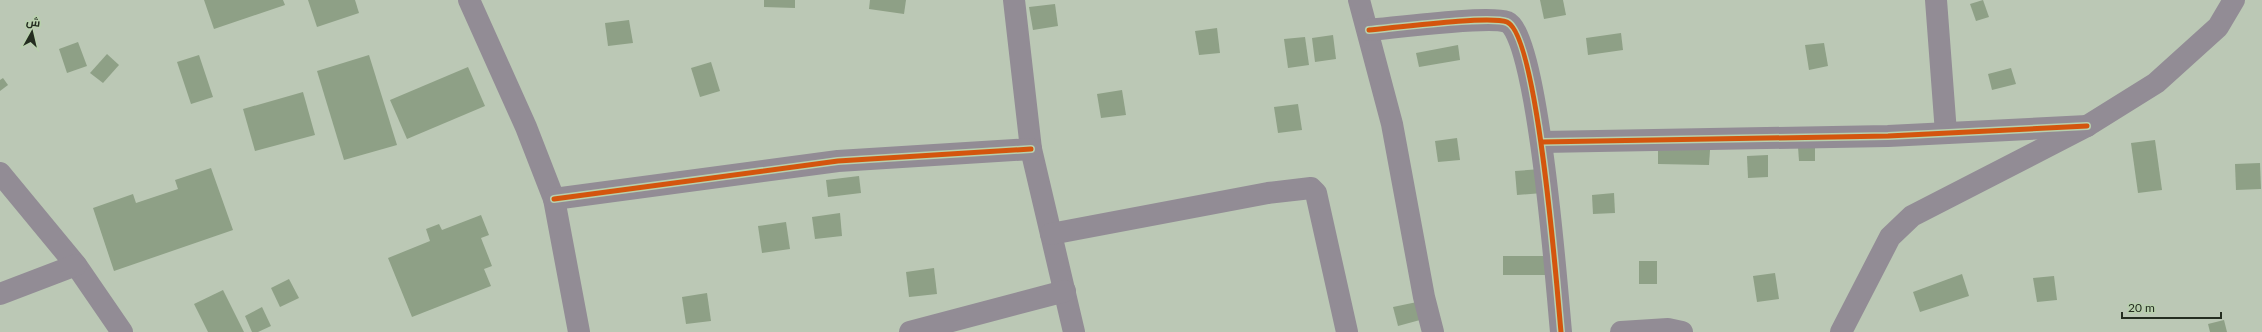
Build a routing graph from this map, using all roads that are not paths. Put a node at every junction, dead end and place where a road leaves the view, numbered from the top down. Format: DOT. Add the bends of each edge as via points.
graph roads {
  1 [pos="469,0"];
  2 [pos="1014,0"];
  3 [pos="1359,0"];
  4 [pos="1936,0"];
  5 [pos="2234,0"];
  6 [pos="1369,30"];
  7 [pos="2087,126"];
  8 [pos="1946,133"];
  9 [pos="1542,142"];
  10 [pos="1031,149"];
  11 [pos="0,173"];
  12 [pos="554,199"];
  13 [pos="1051,234"];
  14 [pos="76,265"];
  15 [pos="1065,291"];
  16 [pos="0,294"];
  17 [pos="122,332"];
  18 [pos="579,332"];
  19 [pos="910,332"];
  20 [pos="1074,332"];
  21 [pos="1347,332"];
  22 [pos="1433,332"];
  23 [pos="1561,332"];
  24 [pos="1621,332"];
  25 [pos="1682,332"];
  26 [pos="1841,332"];
  1 -- 12 [label="street" via="526,127"];
  2 -- 10 [label="street"];
  3 -- 6 [label="street"];
  4 -- 8 [label="street"];
  5 -- 7 [label="street" via="2218,27 2156,83"];
  6 -- 9 [label="street" via="1476,21 1508,22 1515,29 1525,62"];
  6 -- 22 [label="street" via="1392,124 1424,297"];
  7 -- 8 [label="street"];
  7 -- 26 [label="street" via="1912,216 1890,237"];
  8 -- 9 [label="street"];
  9 -- 23 [label="street"];
  10 -- 12 [label="street" via="838,162"];
  10 -- 13 [label="street"];
  11 -- 14 [label="street"];
  12 -- 18 [label="street"];
  13 -- 15 [label="street"];
  13 -- 21 [label="street" via="1268,193 1311,188 1316,193"];
  14 -- 16 [label="street"];
  14 -- 17 [label="street"];
  15 -- 19 [label="street"];
  15 -- 20 [label="street"];
  24 -- 25 [label="street" via="1668,329"];
}
